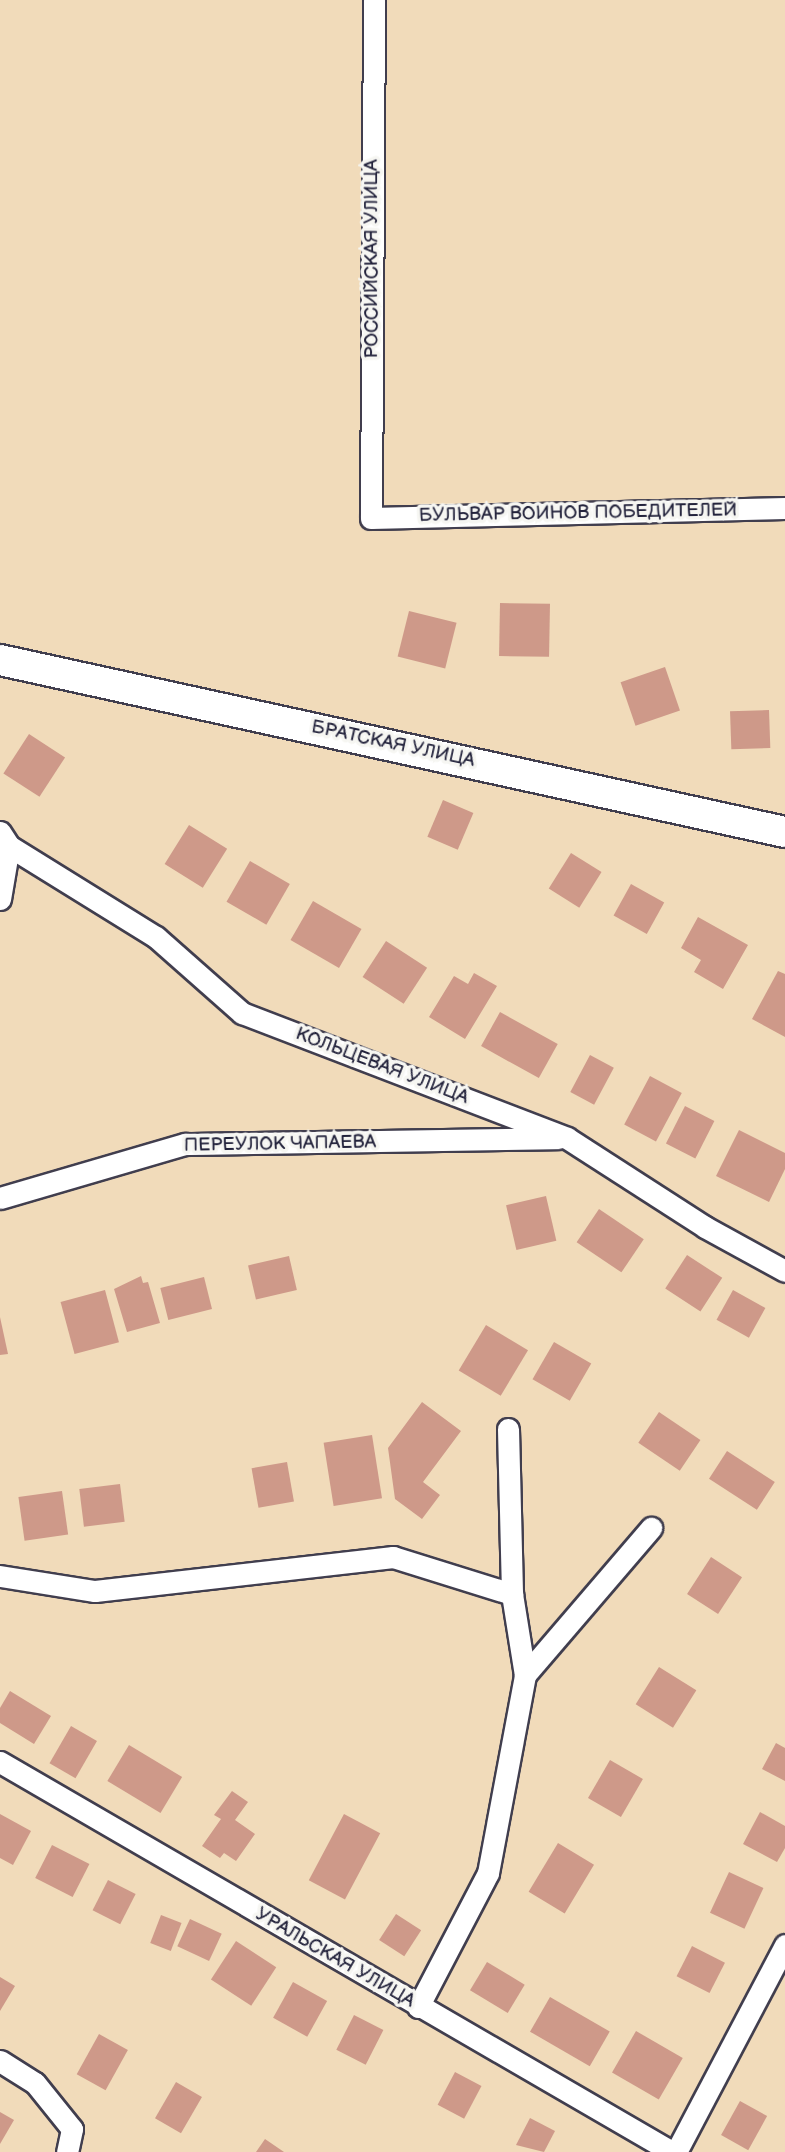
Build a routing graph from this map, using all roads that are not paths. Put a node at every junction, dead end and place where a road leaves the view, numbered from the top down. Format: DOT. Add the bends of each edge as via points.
graph roads {
  1 [pos="374,0"];
  2 [pos="785,508"];
  3 [pos="371,518"];
  4 [pos="0,660"];
  5 [pos="785,832"];
  6 [pos="5,839"];
  7 [pos="0,899"];
  8 [pos="567,1138"];
  9 [pos="0,1198"];
  10 [pos="785,1271"];
  11 [pos="508,1430"];
  12 [pos="650,1528"];
  13 [pos="0,1576"];
  14 [pos="512,1594"];
  15 [pos="525,1675"];
  16 [pos="0,1762"];
  17 [pos="785,1945"];
  18 [pos="418,2007"];
  19 [pos="0,2061"];
  20 [pos="67,2152"];
  21 [pos="674,2152"];
  1 -- 3 [label="street, РОССИЙСКАЯ УЛИЦА"];
  2 -- 3 [label="street, БУЛЬВАР ВОИНОВ ПОБЕДИТЕЛЕЙ"];
  4 -- 5 [label="main road, БРАТСКАЯ УЛИЦА"];
  6 -- 7 [label="street"];
  6 -- 8 [label="street, КОЛЬЦЕВАЯ УЛИЦА" via="156,937 242,1013"];
  8 -- 9 [label="street, ПЕРЕУЛОК ЧАПАЕВА" via="185,1144"];
  8 -- 10 [label="street, КОЛЬЦЕВАЯ УЛИЦА" via="705,1227"];
  11 -- 14 [label="street"];
  12 -- 15 [label="street"];
  13 -- 14 [label="street" via="95,1591 393,1557"];
  14 -- 15 [label="street"];
  15 -- 18 [label="street" via="488,1873"];
  16 -- 18 [label="street, УРАЛЬСКАЯ УЛИЦА"];
  17 -- 21 [label="street"];
  18 -- 21 [label="street, УРАЛЬСКАЯ УЛИЦА"];
  19 -- 20 [label="street" via="35,2083 72,2129"];
}
